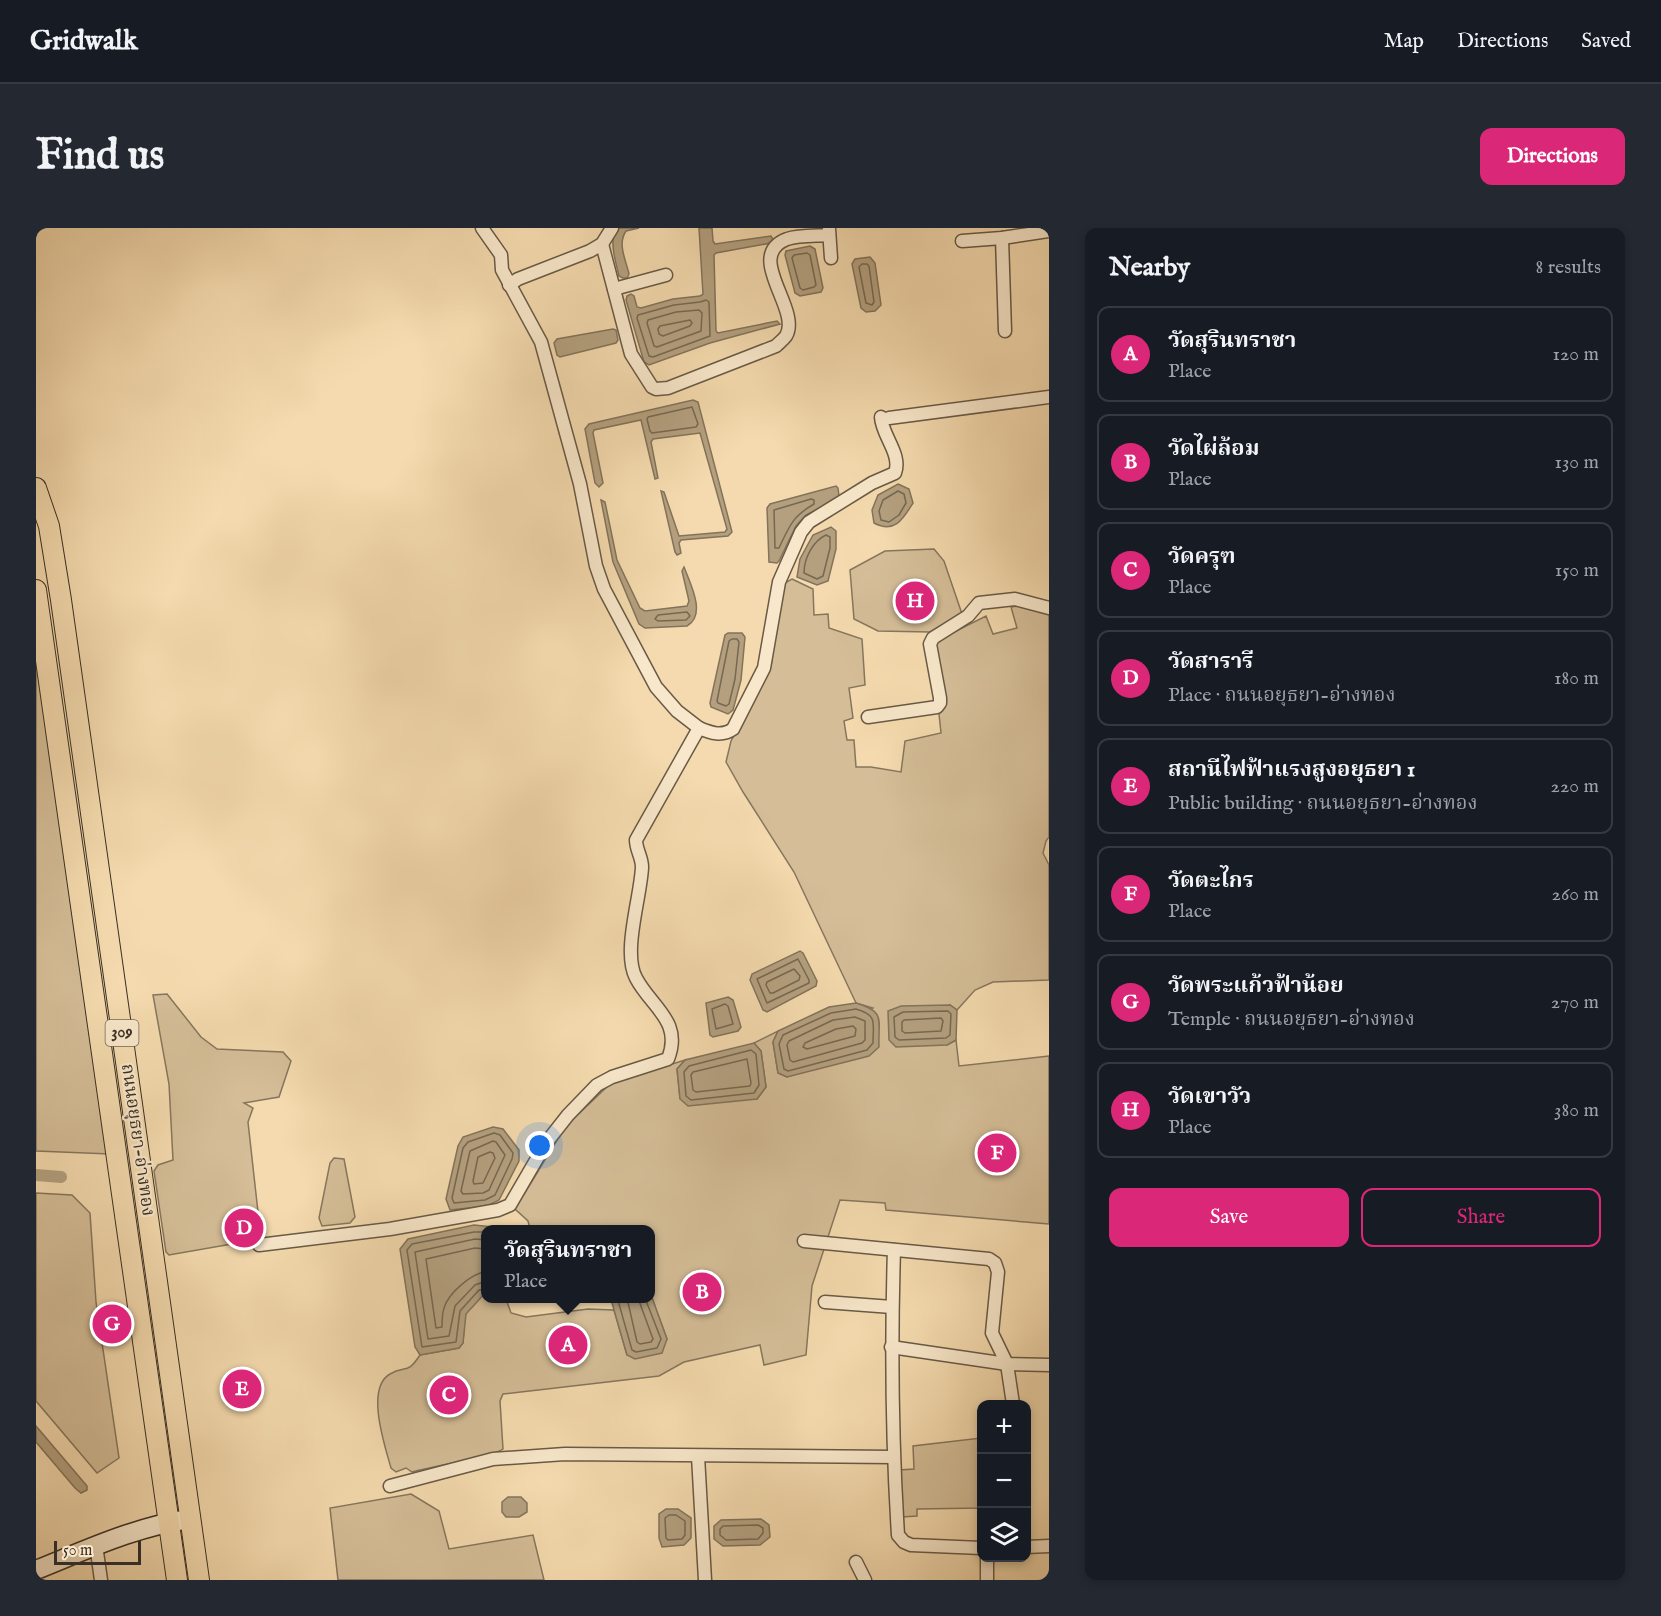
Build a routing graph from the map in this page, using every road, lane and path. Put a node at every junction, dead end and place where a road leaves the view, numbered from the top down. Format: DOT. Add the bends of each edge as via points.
graph roads {
  1 [pos="482,228"];
  2 [pos="612,228"];
  3 [pos="1047,230"];
  4 [pos="829,232"];
  5 [pos="1002,238"];
  6 [pos="962,241"];
  7 [pos="602,244"];
  8 [pos="831,258"];
  9 [pos="666,275"];
  10 [pos="509,285"];
  11 [pos="614,289"];
  12 [pos="1005,331"];
  13 [pos="1049,397"];
  14 [pos="36,488"];
  15 [pos="36,590"];
  16 [pos="1049,608"];
  17 [pos="868,717"];
  18 [pos="699,728"];
  19 [pos="804,1241"];
  20 [pos="259,1245"];
  21 [pos="894,1250"];
  22 [pos="825,1302"];
  23 [pos="892,1307"];
  24 [pos="891,1347"];
  25 [pos="1007,1364"];
  26 [pos="1049,1365"];
  27 [pos="1012,1400"];
  28 [pos="698,1456"];
  29 [pos="893,1457"];
  30 [pos="390,1486"];
  31 [pos="190,1519"];
  32 [pos="169,1522"];
  33 [pos="96,1545"];
  34 [pos="1049,1546"];
  35 [pos="1031,1547"];
  36 [pos="977,1548"];
  37 [pos="856,1562"];
  38 [pos="987,1562"];
  39 [pos="36,1570"];
  40 [pos="100,1580"];
  41 [pos="177,1580"];
  42 [pos="199,1580"];
  43 [pos="705,1580"];
  44 [pos="865,1580"];
  45 [pos="987,1580"];
  1 -- 10 [label="street" via="501,255"];
  2 -- 7 [label="street"];
  3 -- 5 [label="street"];
  4 -- 8 [label="street"];
  4 -- 11 [label="street" via="789,238 773,250 772,273 788,326 786,336 776,346 668,388 652,387 631,354"];
  5 -- 6 [label="street"];
  5 -- 12 [label="street"];
  7 -- 10 [label="street"];
  7 -- 11 [label="street"];
  9 -- 11 [label="street"];
  10 -- 18 [label="street" via="542,342 604,589 656,687"];
  13 -- 18 [label="street" via="885,418 881,425 897,459 895,473 809,522 801,532 779,582 764,668 733,729 720,734"];
  14 -- 31 [label="main road, ถนนอยุธยา-อ่างทอง / 309" via="49,526 61,600"];
  15 -- 32 [label="main road, ถนนอยุธยา-อ่างทอง / 309"];
  16 -- 17 [label="street" via="1015,599 979,603 930,644 940,698 937,707"];
  18 -- 20 [label="street" via="636,840 642,866 632,965 635,978 666,1019 672,1034 668,1059 597,1085 546,1143 510,1205 390,1229"];
  19 -- 21 [label="street"];
  21 -- 23 [label="street"];
  21 -- 25 [label="street" via="989,1259 995,1263 998,1272 992,1333"];
  22 -- 23 [label="street"];
  23 -- 24 [label="street"];
  24 -- 25 [label="street"];
  24 -- 29 [label="street"];
  25 -- 26 [label="street"];
  25 -- 27 [label="street"];
  28 -- 29 [label="street"];
  28 -- 30 [label="street" via="565,1454 493,1459"];
  28 -- 43 [label="street"];
  29 -- 36 [label="street" via="898,1535 904,1542 923,1547"];
  31 -- 32 [label="street"];
  31 -- 42 [label="main road, ถนนอยุธยา-อ่างทอง / 309"];
  32 -- 33 [label="street"];
  32 -- 41 [label="main road, ถนนอยุธยา-อ่างทอง / 309"];
  33 -- 39 [label="street"];
  33 -- 40 [label="street"];
  34 -- 35 [label="street"];
  37 -- 44 [label="street"];
  38 -- 45 [label="street"];
}
